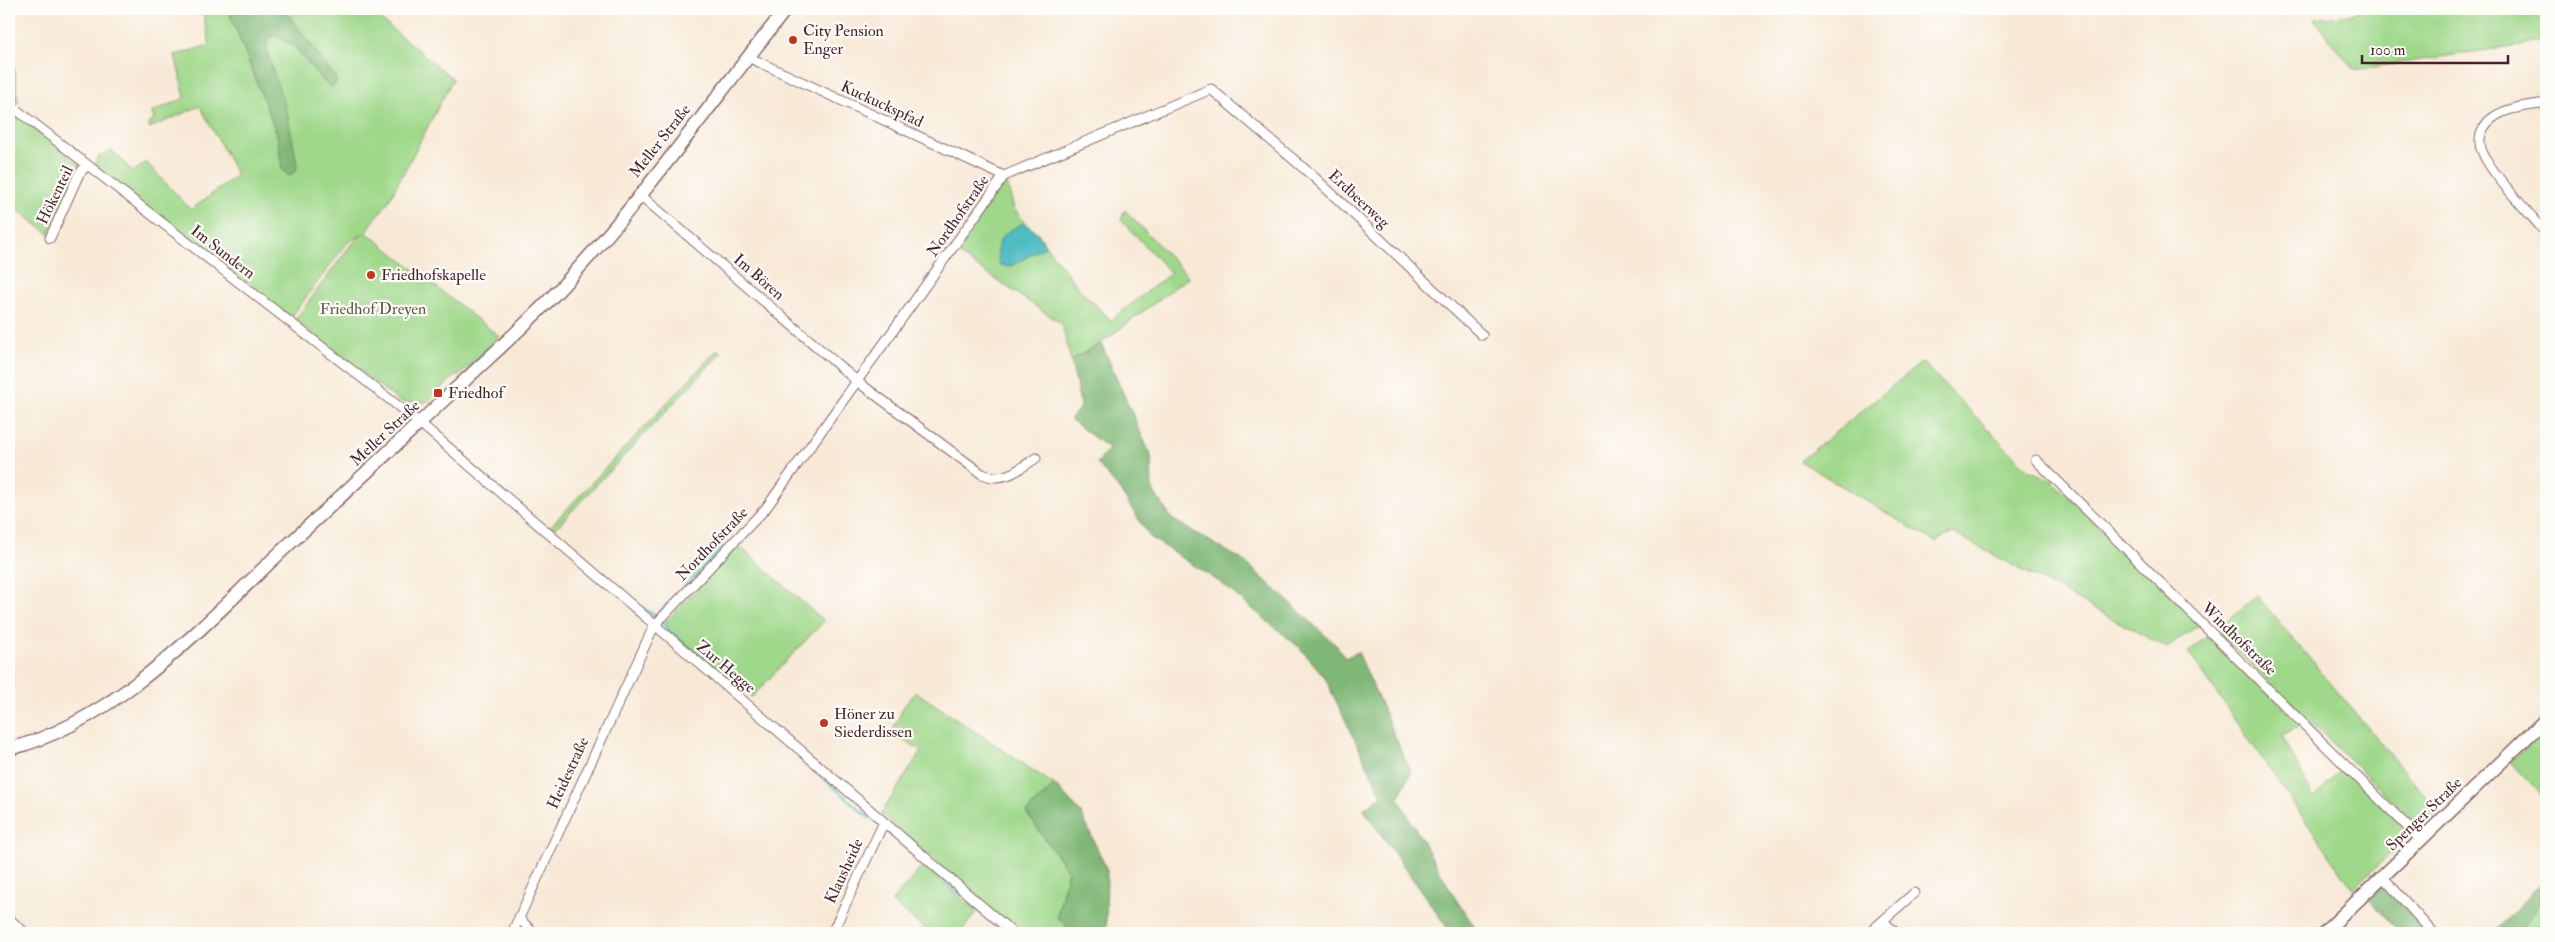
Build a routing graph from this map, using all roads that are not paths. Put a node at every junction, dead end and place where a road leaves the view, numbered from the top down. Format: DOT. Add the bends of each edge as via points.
graph roads {
  1 [pos="786,9"];
  2 [pos="748,57"];
  3 [pos="1211,89"];
  4 [pos="2546,103"];
  5 [pos="9,104"];
  6 [pos="87,165"];
  7 [pos="1004,176"];
  8 [pos="640,194"];
  9 [pos="2546,233"];
  10 [pos="50,238"];
  11 [pos="1482,336"];
  12 [pos="858,382"];
  13 [pos="420,422"];
  14 [pos="1036,458"];
  15 [pos="2036,460"];
  16 [pos="654,626"];
  17 [pos="2546,719"];
  18 [pos="9,749"];
  19 [pos="884,822"];
  20 [pos="2421,840"];
  21 [pos="2383,877"];
  22 [pos="1914,894"];
  23 [pos="519,918"];
  24 [pos="9,919"];
  25 [pos="1883,921"];
  26 [pos="25,933"];
  27 [pos="512,933"];
  28 [pos="533,933"];
  29 [pos="832,933"];
  30 [pos="1013,933"];
  31 [pos="1869,933"];
  32 [pos="1896,933"];
  33 [pos="2324,933"];
  34 [pos="2433,933"];
  1 -- 2 [label="main road, Meller Straße"];
  2 -- 7 [label="street, Kuckuckspfad"];
  2 -- 8 [label="main road, Meller Straße"];
  3 -- 7 [label="street, Nordhofstraße"];
  3 -- 11 [label="street, Erdbeerweg" via="1314,177"];
  4 -- 9 [label="street" via="2504,112 2493,118 2484,128 2480,143 2486,161"];
  5 -- 6 [label="street, Im Sundern"];
  6 -- 10 [label="street, Hökenteil"];
  6 -- 13 [label="street, Im Sundern"];
  7 -- 12 [label="street, Nordhofstraße"];
  8 -- 12 [label="street, Im Bören"];
  8 -- 13 [label="main road, Meller Straße" via="567,282"];
  12 -- 14 [label="street" via="982,474 998,478 1007,476"];
  12 -- 16 [label="street, Nordhofstraße" via="766,508"];
  13 -- 16 [label="street, Zur Hegge"];
  13 -- 18 [label="main road, Meller Straße" via="141,679 64,730"];
  15 -- 20 [label="street, Windhofstraße"];
  16 -- 19 [label="street, Zur Hegge"];
  16 -- 23 [label="street, Heidestraße"];
  17 -- 20 [label="main road, Spenger Straße"];
  19 -- 29 [label="street, Klausheide"];
  19 -- 30 [label="street, Zur Hegge"];
  20 -- 21 [label="main road, Spenger Straße"];
  21 -- 33 [label="main road, Spenger Straße"];
  21 -- 34 [label="street"];
  22 -- 25 [label="street"];
  23 -- 27 [label="street, Heidestraße"];
  23 -- 28 [label="street"];
  24 -- 26 [label="street"];
  25 -- 31 [label="street"];
  25 -- 32 [label="street"];
}
